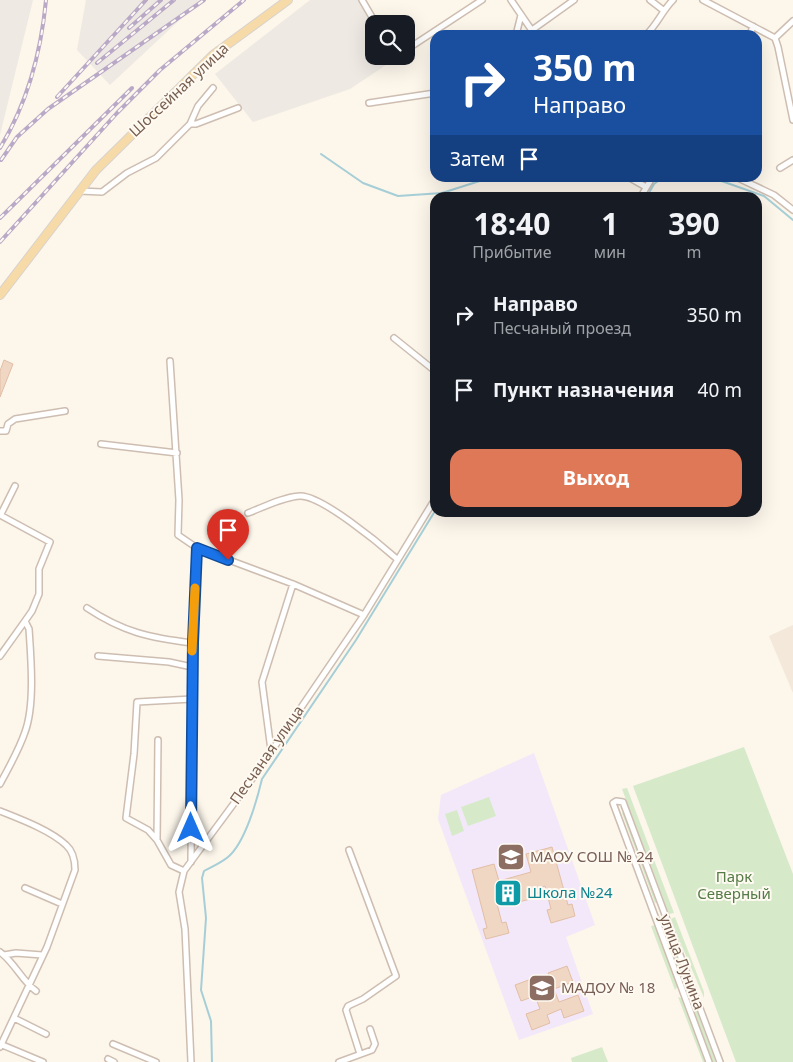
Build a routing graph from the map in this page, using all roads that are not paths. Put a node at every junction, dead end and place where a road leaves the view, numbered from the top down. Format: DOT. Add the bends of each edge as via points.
graph roads {
  1 [pos="288,0"];
  2 [pos="362,0"];
  3 [pos="482,0"];
  4 [pos="511,0"];
  5 [pos="574,0"];
  6 [pos="650,0"];
  7 [pos="673,0"];
  8 [pos="703,0"];
  9 [pos="663,10"];
  10 [pos="371,15"];
  11 [pos="522,15"];
  12 [pos="793,21"];
  13 [pos="753,26"];
  14 [pos="436,30"];
  15 [pos="518,30"];
  16 [pos="532,30"];
  17 [pos="536,30"];
  18 [pos="651,30"];
  19 [pos="752,30"];
  20 [pos="760,30"];
  21 [pos="762,31"];
  22 [pos="430,34"];
  23 [pos="775,38"];
  24 [pos="415,44"];
  25 [pos="213,88"];
  26 [pos="430,94"];
  27 [pos="369,103"];
  28 [pos="238,108"];
  29 [pos="793,120"];
  30 [pos="190,124"];
  31 [pos="793,160"];
  32 [pos="780,168"];
  33 [pos="636,182"];
  34 [pos="650,182"];
  35 [pos="746,182"];
  36 [pos="646,188"];
  37 [pos="79,191"];
  38 [pos="644,192"];
  39 [pos="793,210"];
  40 [pos="0,295"];
  41 [pos="394,338"];
  42 [pos="170,361"];
  43 [pos="430,365"];
  44 [pos="65,411"];
  45 [pos="0,431"];
  46 [pos="101,444"];
  47 [pos="177,453"];
  48 [pos="15,486"];
  49 [pos="430,507"];
  50 [pos="248,513"];
  51 [pos="0,514"];
  52 [pos="197,548"];
  53 [pos="398,558"];
  54 [pos="293,584"];
  55 [pos="87,608"];
  56 [pos="364,615"];
  57 [pos="24,621"];
  58 [pos="193,642"];
  59 [pos="0,656"];
  60 [pos="98,656"];
  61 [pos="192,666"];
  62 [pos="192,699"];
  63 [pos="158,740"];
  64 [pos="271,751"];
  65 [pos="0,784"];
  66 [pos="0,811"];
  67 [pos="157,840"];
  68 [pos="349,850"];
  69 [pos="191,862"];
  70 [pos="184,871"];
  71 [pos="25,888"];
  72 [pos="62,904"];
  73 [pos="663,908"];
  74 [pos="654,911"];
  75 [pos="2,954"];
  76 [pos="42,955"];
  77 [pos="29,986"];
  78 [pos="36,991"];
  79 [pos="14,1018"];
  80 [pos="370,1029"];
  81 [pos="46,1034"];
  82 [pos="113,1044"];
  83 [pos="0,1045"];
  84 [pos="360,1054"];
  85 [pos="108,1059"];
  86 [pos="42,1062"];
  87 [pos="114,1062"];
  88 [pos="156,1062"];
  89 [pos="191,1062"];
  90 [pos="339,1062"];
  91 [pos="710,1062"];
  92 [pos="720,1062"];
  1 -- 37 [label="main road, Шоссейная улица" via="213,55 96,170"];
  2 -- 10 [label="street"];
  3 -- 14 [label="street"];
  4 -- 11 [label="street"];
  5 -- 17 [label="street"];
  6 -- 9 [label="street"];
  7 -- 9 [label="street"];
  8 -- 13 [label="street"];
  9 -- 18 [label="street"];
  11 -- 15 [label="street"];
  11 -- 16 [label="street"];
  12 -- 23 [label="street"];
  13 -- 19 [label="street"];
  13 -- 20 [label="street"];
  21 -- 23 [label="street"];
  22 -- 24 [label="street"];
  23 -- 29 [label="street"];
  25 -- 30 [label="street, Шоссейная улица" via="198,106"];
  26 -- 27 [label="street"];
  28 -- 30 [label="street, Шоссейная улица"];
  30 -- 37 [label="street, Шоссейная улица" via="156,158 127,173 102,192"];
  31 -- 32 [label="street"];
  33 -- 36 [label="street"];
  34 -- 36 [label="street"];
  35 -- 39 [label="street" via="774,195"];
  36 -- 38 [label="street"];
  37 -- 40 [label="main road, Шоссейная улица"];
  41 -- 43 [label="street"];
  42 -- 47 [label="street"];
  44 -- 45 [label="street" via="15,419 8,424 6,432"];
  46 -- 47 [label="street"];
  47 -- 52 [label="street" via="178,535"];
  48 -- 51 [label="street"];
  49 -- 53 [label="street, Песчаная улица"];
  50 -- 53 [label="street" via="302,496 354,522"];
  51 -- 57 [label="street" via="50,542 39,569 39,594"];
  52 -- 54 [label="street"];
  52 -- 58 [label="street"];
  53 -- 56 [label="street, Песчаная улица"];
  54 -- 56 [label="street"];
  54 -- 64 [label="street" via="262,682"];
  55 -- 58 [label="street" via="128,630 162,639"];
  56 -- 64 [label="street, Песчаная улица"];
  57 -- 59 [label="street"];
  57 -- 65 [label="street" via="28,629 31,685 26,731"];
  58 -- 61 [label="street"];
  60 -- 61 [label="street"];
  61 -- 62 [label="street"];
  62 -- 67 [label="street" via="136,702 126,818 148,830"];
  62 -- 69 [label="street"];
  63 -- 67 [label="street"];
  64 -- 69 [label="street, Песчаная улица"];
  66 -- 72 [label="street" via="32,824 66,844 75,862 75,870"];
  67 -- 70 [label="street" via="171,865"];
  68 -- 84 [label="street" via="396,976 346,1010"];
  69 -- 70 [label="street, Песчаная улица"];
  70 -- 89 [label="street, Песчаная улица" via="179,892 185,929"];
  71 -- 72 [label="street"];
  72 -- 76 [label="street"];
  73 -- 74 [label="street, улица Лунина"];
  73 -- 74 [label="street" via="623,802 616,801 613,803"];
  73 -- 92 [label="street, улица Лунина"];
  74 -- 91 [label="street, улица Лунина"];
  75 -- 76 [label="street"];
  75 -- 77 [label="street"];
  76 -- 77 [label="street"];
  77 -- 78 [label="street"];
  77 -- 79 [label="street"];
  79 -- 81 [label="street"];
  79 -- 83 [label="street"];
  80 -- 84 [label="street" via="375,1044 372,1050"];
  82 -- 88 [label="street"];
  83 -- 86 [label="street"];
  84 -- 90 [label="street"];
  85 -- 87 [label="street"];
}
